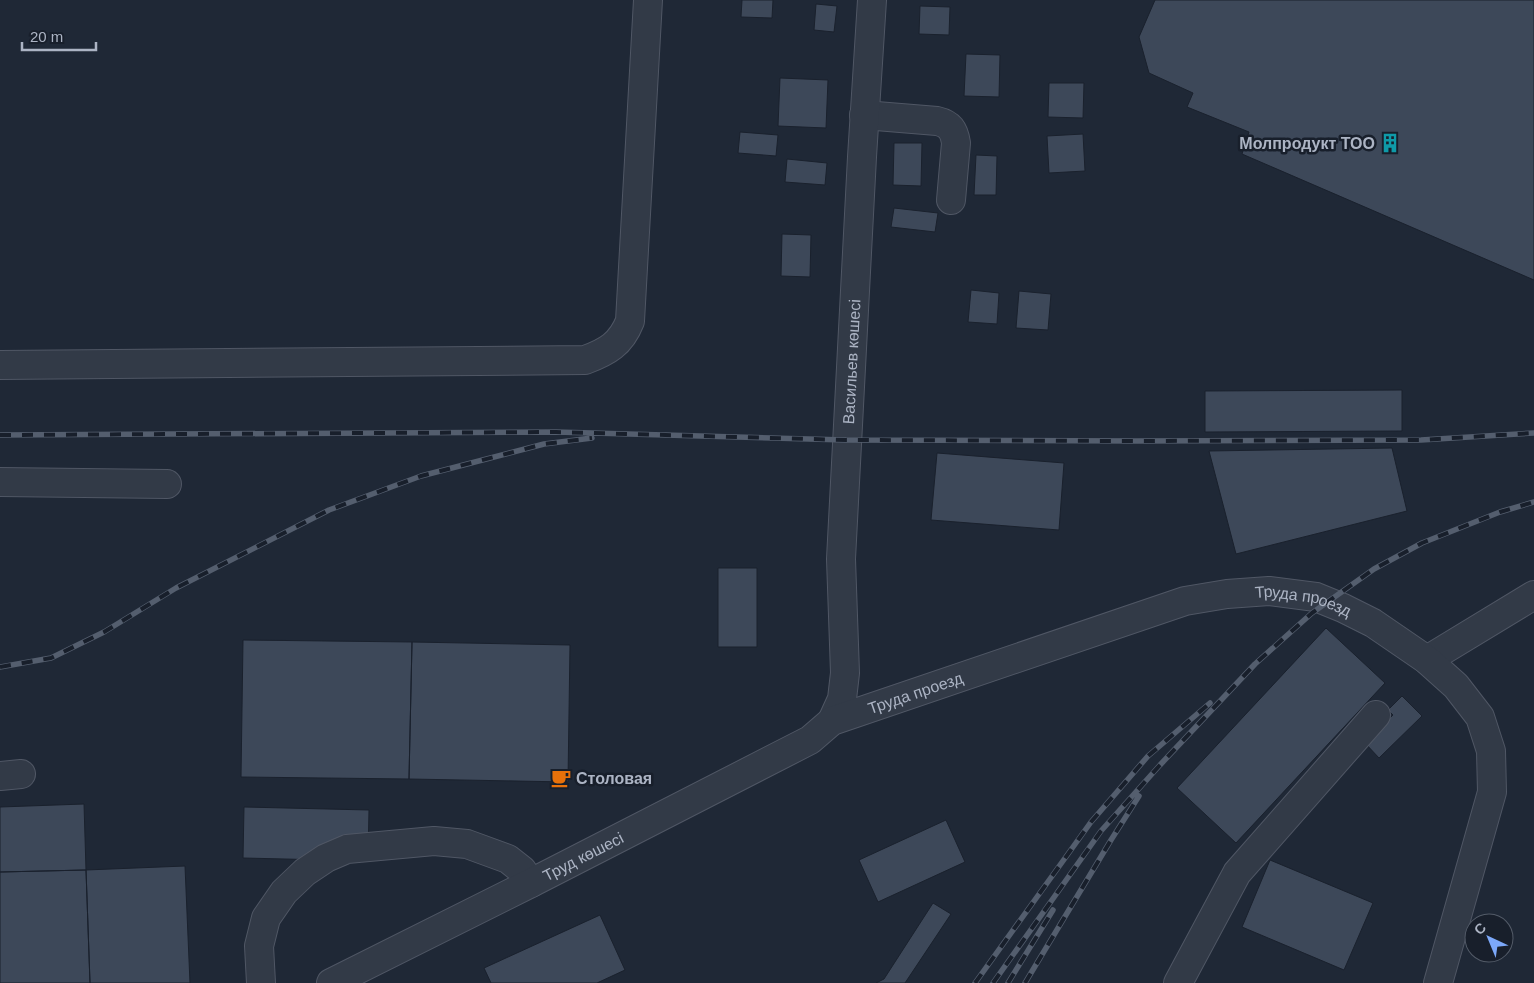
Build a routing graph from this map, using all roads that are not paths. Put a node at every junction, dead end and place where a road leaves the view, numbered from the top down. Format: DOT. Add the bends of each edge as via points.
graph roads {
  1 [pos="648,0"];
  2 [pos="872,0"];
  3 [pos="864,115"];
  4 [pos="951,200"];
  5 [pos="0,365"];
  6 [pos="0,482"];
  7 [pos="167,484"];
  8 [pos="1534,595"];
  9 [pos="1427,660"];
  10 [pos="1376,715"];
  11 [pos="832,721"];
  12 [pos="531,883"];
  13 [pos="261,983"];
  14 [pos="330,983"];
  15 [pos="1178,983"];
  16 [pos="1438,983"];
  1 -- 5 [label="street" via="630,321 625,335 601,354 585,360"];
  2 -- 3 [label="street, Васильев көшесі"];
  3 -- 4 [label="street" via="937,121 951,127 956,143"];
  3 -- 11 [label="street, Васильев көшесі" via="841,559 845,673 842,698"];
  6 -- 7 [label="street"];
  8 -- 9 [label="street"];
  9 -- 11 [label="street, Труда проезд" via="1373,623 1316,597 1269,591 1227,594 1185,601"];
  9 -- 16 [label="street, Труда проезд" via="1456,686 1480,717 1491,751 1492,792"];
  10 -- 15 [label="street" via="1237,874"];
  11 -- 12 [label="street, Труд көшесі" via="810,740"];
  12 -- 13 [label="street" via="508,859 467,844 434,840 347,848 305,872 284,892 266,918 259,946"];
  12 -- 14 [label="street, Труд көшесі"];
}
